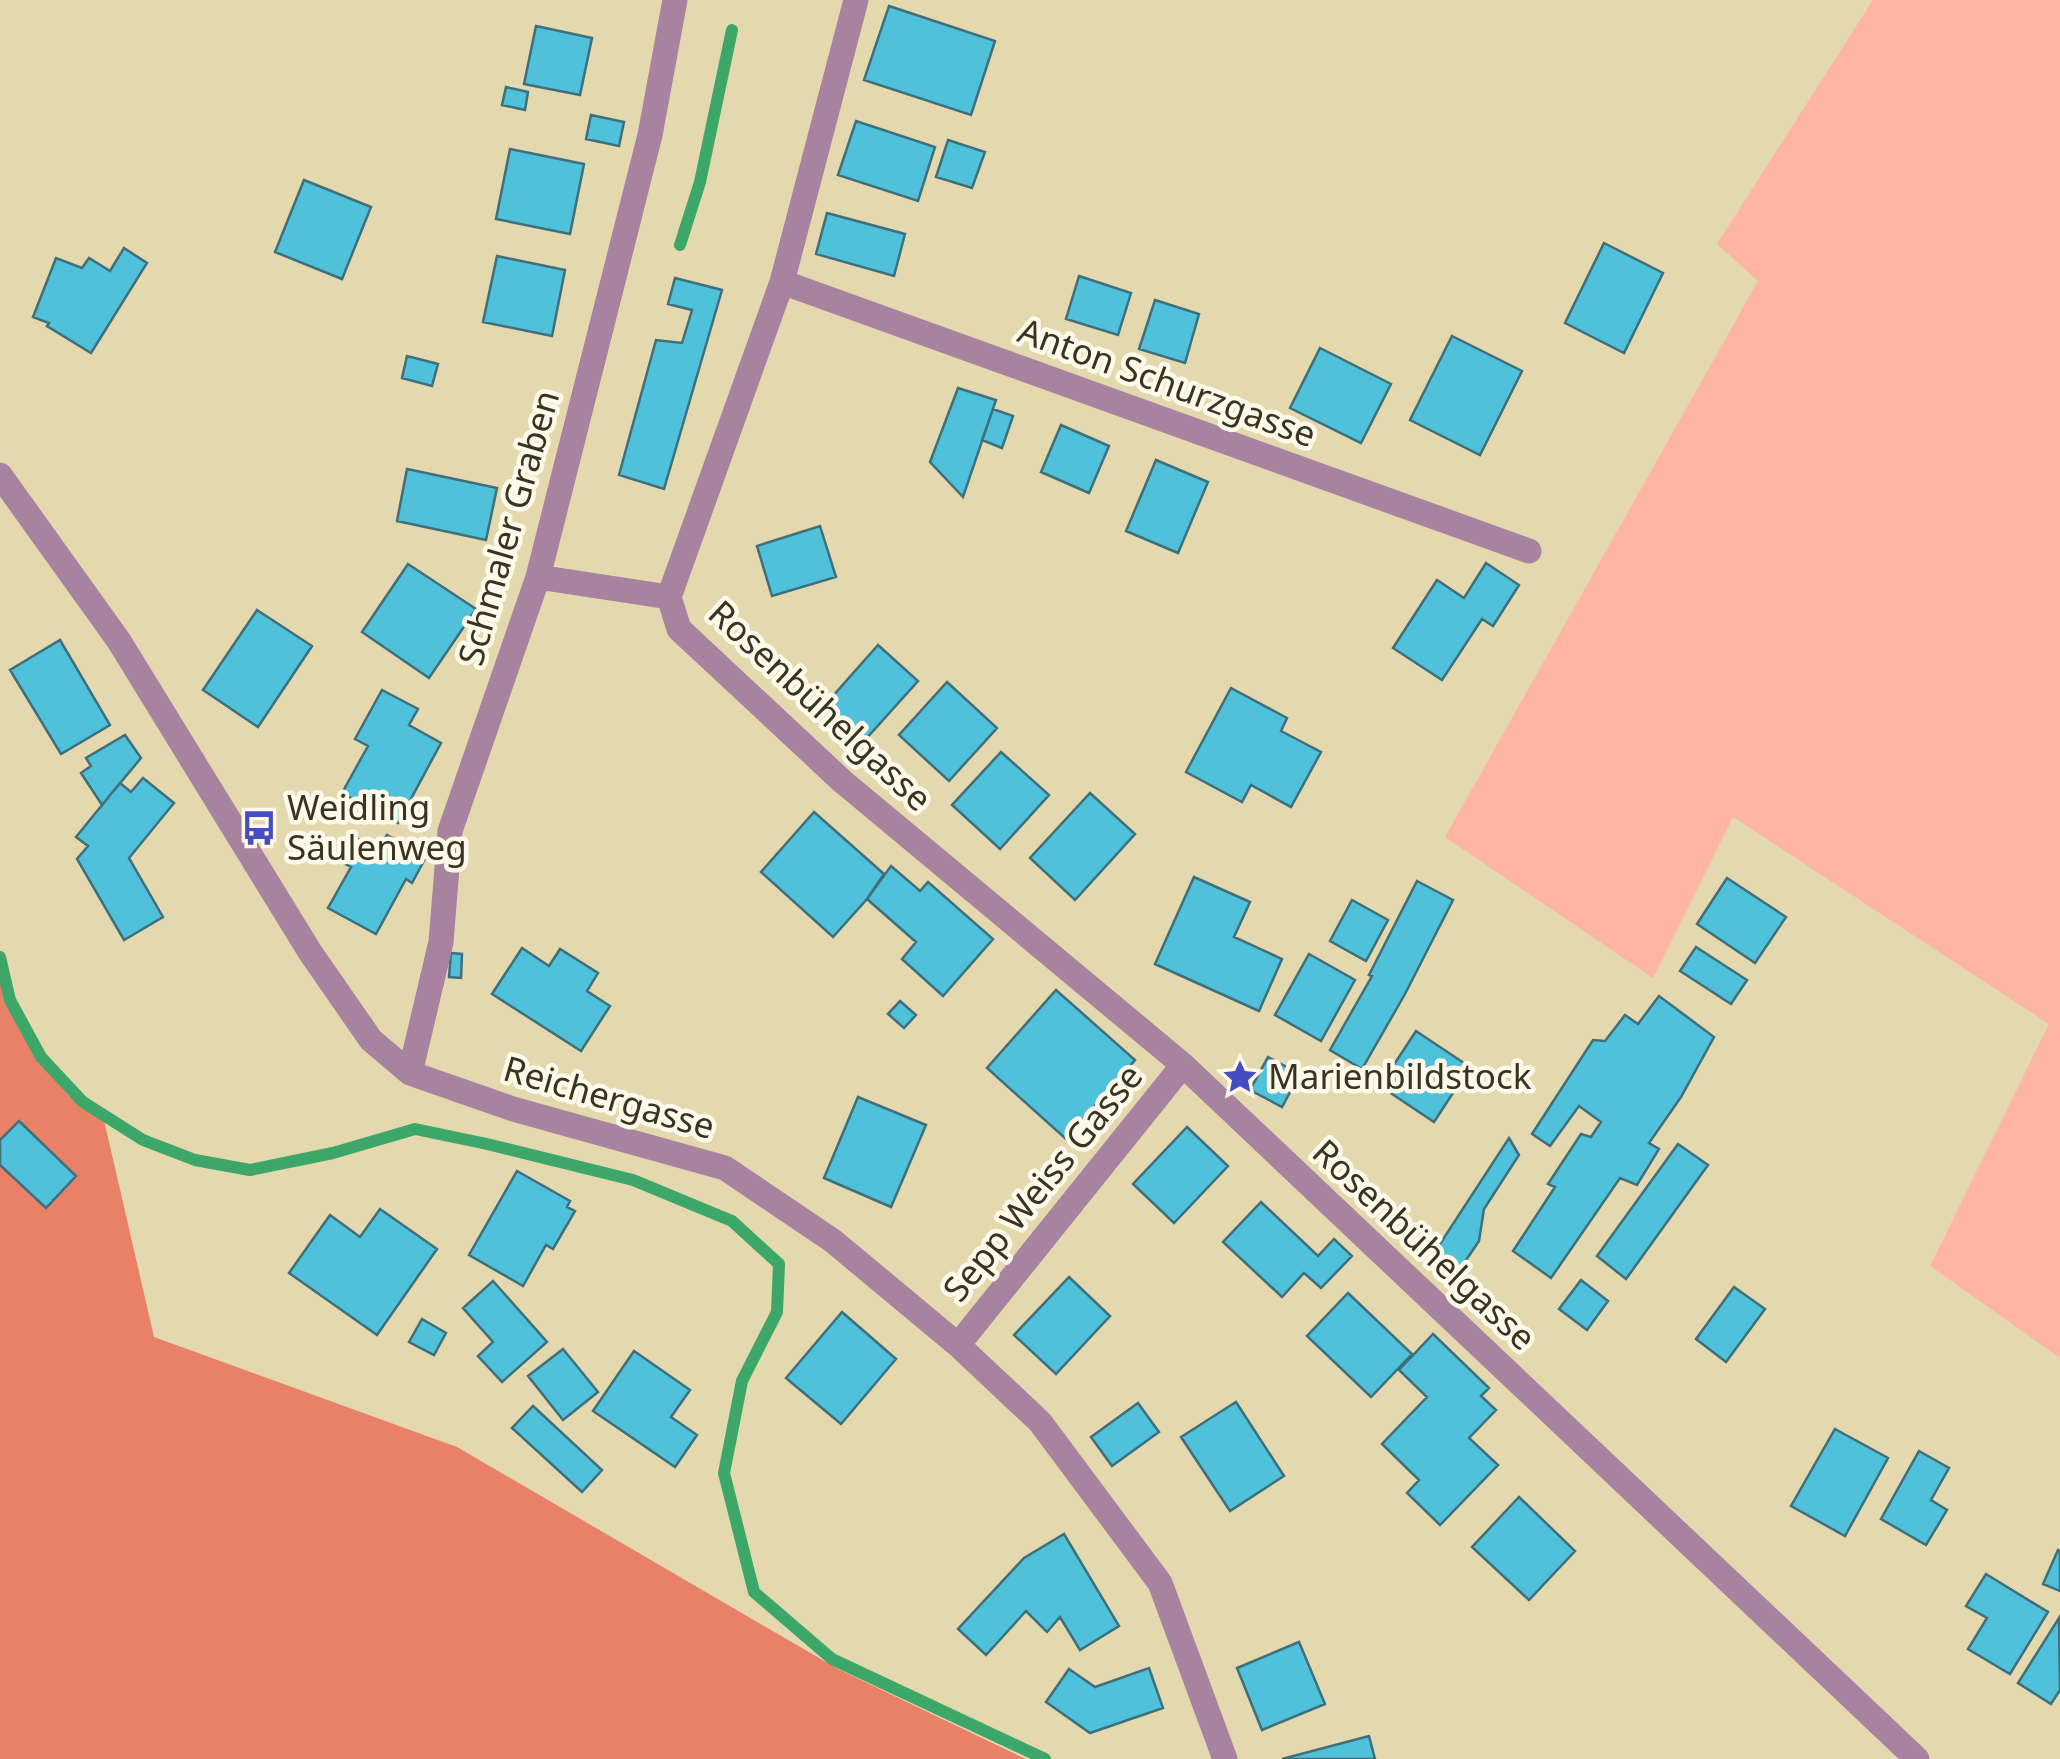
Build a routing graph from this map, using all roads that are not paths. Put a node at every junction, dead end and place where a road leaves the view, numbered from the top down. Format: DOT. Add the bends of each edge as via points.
graph roads {
  1 [pos="675,0"];
  2 [pos="856,0"];
  3 [pos="782,282"];
  4 [pos="0,475"];
  5 [pos="1529,551"];
  6 [pos="538,577"];
  7 [pos="668,597"];
  8 [pos="1183,1065"];
  9 [pos="410,1073"];
  10 [pos="958,1345"];
  11 [pos="1225,1759"];
  12 [pos="1917,1759"];
  1 -- 6 [label="street, Schmaler Graben" via="650,135"];
  2 -- 3 [label="street"];
  3 -- 5 [label="street, Anton Schurzgasse"];
  3 -- 7 [label="street"];
  4 -- 9 [label="street, Reichergasse" via="119,641 310,952 372,1040"];
  6 -- 7 [label="street, Rosenbühelgasse"];
  6 -- 9 [label="street, Schmaler Graben" via="450,832 441,942"];
  7 -- 8 [label="street, Rosenbühelgasse" via="679,629 842,781"];
  8 -- 10 [label="street, Sepp Weiss Gasse"];
  8 -- 12 [label="street, Rosenbühelgasse"];
  9 -- 10 [label="street, Reichergasse" via="725,1168 833,1241"];
  10 -- 11 [label="street, Reichergasse" via="1040,1422 1160,1582"];
}
